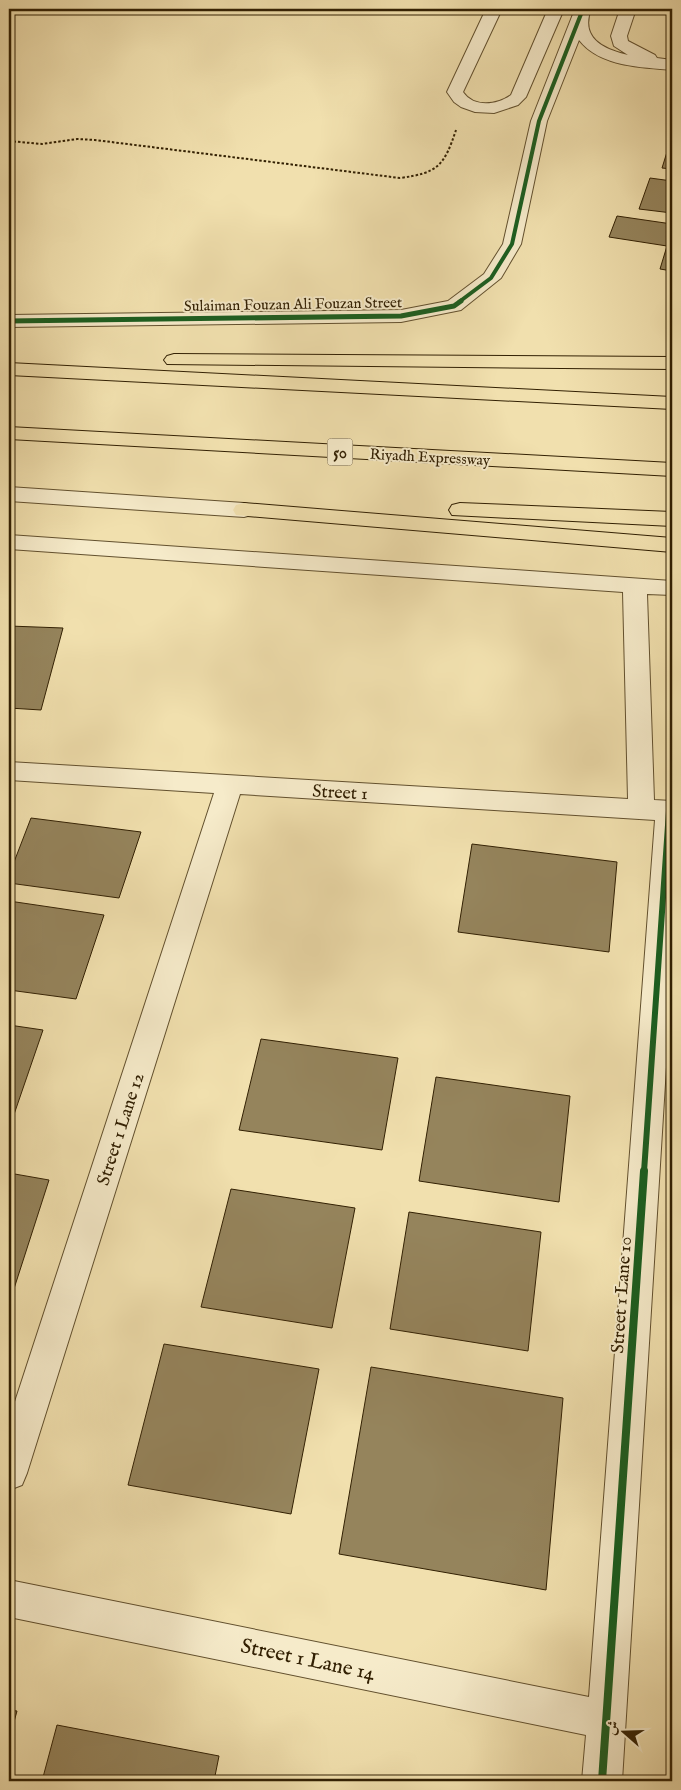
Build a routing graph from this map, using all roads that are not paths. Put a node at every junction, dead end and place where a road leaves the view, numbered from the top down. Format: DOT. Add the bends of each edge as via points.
graph roads {
  1 [pos="494,9"];
  2 [pos="556,9"];
  3 [pos="627,11"];
  4 [pos="590,15"];
  5 [pos="668,64"];
  6 [pos="9,321"];
  7 [pos="9,361"];
  8 [pos="672,363"];
  9 [pos="9,369"];
  10 [pos="672,403"];
  11 [pos="9,433"];
  12 [pos="672,471"];
  13 [pos="9,494"];
  14 [pos="244,510"];
  15 [pos="672,519"];
  16 [pos="9,542"];
  17 [pos="672,545"];
  18 [pos="635,586"];
  19 [pos="672,588"];
  20 [pos="9,771"];
  21 [pos="230,785"];
  22 [pos="661,811"];
  23 [pos="9,1473"];
  24 [pos="9,1598"];
  25 [pos="606,1720"];
  26 [pos="602,1781"];
  1 -- 2 [label="street" via="455,92 465,103 490,108 513,102 518,97"];
  3 -- 4 [label="street"];
  3 -- 5 [label="street" via="620,43"];
  4 -- 5 [label="street" via="580,33 590,45 609,55 635,62"];
  4 -- 6 [label="street, Sulaiman Fouzan Ali Fouzan Street" via="539,121 512,244 491,278 454,306 401,316"];
  7 -- 8 [label="highway"];
  9 -- 10 [label="highway"];
  11 -- 12 [label="highway, Riyadh Expressway / 50"];
  13 -- 14 [label="street"];
  14 -- 15 [label="highway" via="341,504"];
  14 -- 17 [label="highway"];
  16 -- 18 [label="street"];
  18 -- 19 [label="street"];
  18 -- 22 [label="street, Street 1 Lane 10"];
  20 -- 21 [label="street, Street 1"];
  21 -- 22 [label="street, Street 1"];
  21 -- 23 [label="street, Street 1 Lane 12"];
  22 -- 25 [label="street, Street 1 Lane 10"];
  24 -- 25 [label="street, Street 1 Lane 14"];
  25 -- 26 [label="street, Street 1 Lane 10"];
}
